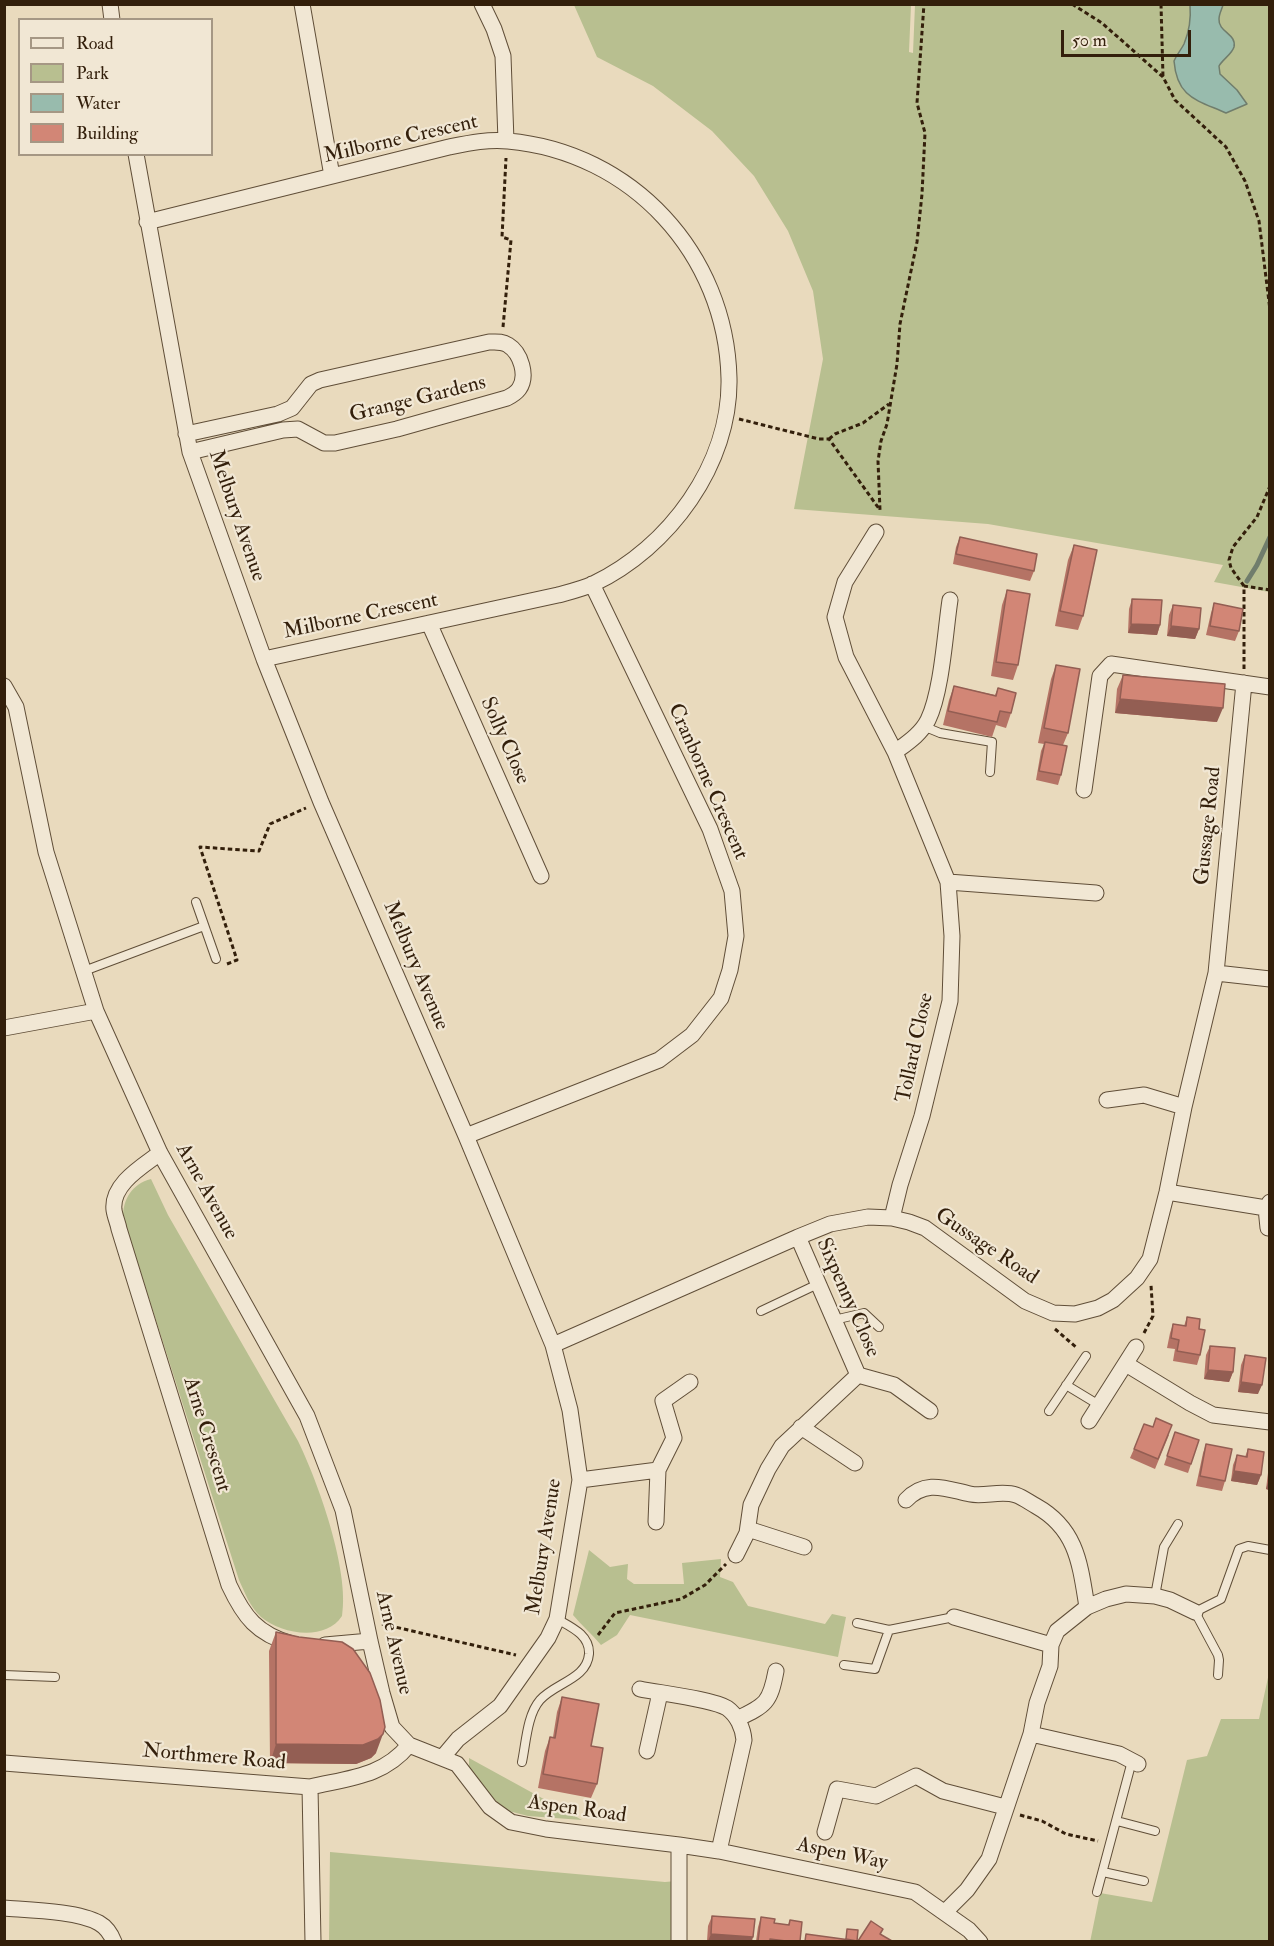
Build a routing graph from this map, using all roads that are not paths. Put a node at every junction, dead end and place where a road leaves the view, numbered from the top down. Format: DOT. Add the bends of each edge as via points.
graph roads {
  1 [pos="302,4"];
  2 [pos="482,4"];
  3 [pos="506,141"];
  4 [pos="136,156"];
  5 [pos="332,177"];
  6 [pos="147,222"];
  7 [pos="292,408"];
  8 [pos="298,429"];
  9 [pos="186,434"];
  10 [pos="190,452"];
  11 [pos="876,532"];
  12 [pos="592,584"];
  13 [pos="950,600"];
  14 [pos="429,623"];
  15 [pos="264,659"];
  16 [pos="1244,683"];
  17 [pos="4,686"];
  18 [pos="1269,687"];
  19 [pos="923,726"];
  20 [pos="895,752"];
  21 [pos="990,772"];
  22 [pos="1084,790"];
  23 [pos="541,876"];
  24 [pos="948,882"];
  25 [pos="1096,893"];
  26 [pos="196,902"];
  27 [pos="204,926"];
  28 [pos="216,959"];
  29 [pos="84,971"];
  30 [pos="1216,973"];
  31 [pos="1269,979"];
  32 [pos="96,1011"];
  33 [pos="4,1028"];
  34 [pos="1107,1100"];
  35 [pos="1184,1107"];
  36 [pos="466,1136"];
  37 [pos="160,1153"];
  38 [pos="1167,1192"];
  39 [pos="1268,1205"];
  40 [pos="892,1218"];
  41 [pos="1268,1227"];
  42 [pos="798,1238"];
  43 [pos="818,1284"];
  44 [pos="761,1311"];
  45 [pos="834,1320"];
  46 [pos="879,1327"];
  47 [pos="553,1345"];
  48 [pos="1136,1347"];
  49 [pos="1086,1356"];
  50 [pos="1126,1364"];
  51 [pos="858,1375"];
  52 [pos="690,1382"];
  53 [pos="1066,1385"];
  54 [pos="1099,1405"];
  55 [pos="930,1411"];
  56 [pos="1049,1411"];
  57 [pos="1089,1421"];
  58 [pos="1269,1422"];
  59 [pos="801,1427"];
  60 [pos="855,1462"];
  61 [pos="658,1470"];
  62 [pos="580,1480"];
  63 [pos="906,1500"];
  64 [pos="656,1522"];
  65 [pos="1178,1524"];
  66 [pos="748,1528"];
  67 [pos="804,1547"];
  68 [pos="1269,1550"];
  69 [pos="736,1555"];
  70 [pos="1155,1596"];
  71 [pos="1088,1607"];
  72 [pos="1195,1612"];
  73 [pos="954,1617"];
  74 [pos="557,1619"];
  75 [pos="857,1623"];
  76 [pos="889,1630"];
  77 [pos="370,1641"];
  78 [pos="1051,1645"];
  79 [pos="844,1665"];
  80 [pos="776,1671"];
  81 [pos="4,1675"];
  82 [pos="1218,1675"];
  83 [pos="55,1677"];
  84 [pos="640,1689"];
  85 [pos="660,1693"];
  86 [pos="386,1710"];
  87 [pos="737,1719"];
  88 [pos="1030,1734"];
  89 [pos="409,1745"];
  90 [pos="647,1751"];
  91 [pos="442,1758"];
  92 [pos="522,1762"];
  93 [pos="1135,1762"];
  94 [pos="4,1763"];
  95 [pos="310,1786"];
  96 [pos="1004,1809"];
  97 [pos="1117,1821"];
  98 [pos="1155,1831"];
  99 [pos="825,1832"];
  100 [pos="679,1845"];
  101 [pos="719,1851"];
  102 [pos="1102,1872"];
  103 [pos="1144,1881"];
  104 [pos="1097,1892"];
  105 [pos="4,1908"];
  106 [pos="945,1912"];
  107 [pos="114,1941"];
  108 [pos="313,1941"];
  109 [pos="679,1941"];
  110 [pos="980,1941"];
  1 -- 5 [label="street"];
  2 -- 3 [label="street" via="503,56"];
  3 -- 5 [label="street, Milborne Crescent" via="450,147"];
  3 -- 12 [label="street, Milborne Crescent" via="571,154 610,172 640,193 666,219 702,270 725,342 729,379 726,416 701,482 656,540 625,566"];
  4 -- 6 [label="street, Melbury Avenue"];
  5 -- 6 [label="street, Milborne Crescent"];
  6 -- 9 [label="street, Melbury Avenue"];
  7 -- 8 [label="lane"];
  7 -- 8 [label="street, Grange Gardens" via="311,384 320,380 489,342 510,345 522,366 517,392 498,402 335,443 324,443"];
  7 -- 9 [label="street"];
  8 -- 10 [label="street"];
  9 -- 10 [label="street, Melbury Avenue"];
  10 -- 15 [label="street, Melbury Avenue"];
  11 -- 20 [label="street, Tollard Close" via="845,582 835,617 846,657"];
  12 -- 14 [label="street, Milborne Crescent"];
  12 -- 36 [label="street, Cranborne Crescent" via="710,829 732,891 736,936 730,970 721,998 692,1035 659,1060"];
  13 -- 19 [label="street" via="937,691"];
  14 -- 15 [label="street, Milborne Crescent"];
  14 -- 23 [label="street, Solly Close"];
  15 -- 36 [label="street, Melbury Avenue" via="321,802"];
  16 -- 18 [label="street"];
  16 -- 22 [label="street" via="1111,664 1100,676"];
  16 -- 30 [label="street, Gussage Road"];
  17 -- 29 [label="street, Arne Avenue" via="16,707 46,852"];
  19 -- 20 [label="street"];
  19 -- 21 [label="lane" via="992,742"];
  20 -- 24 [label="street, Tollard Close"];
  24 -- 25 [label="street"];
  24 -- 40 [label="street, Tollard Close" via="952,936 950,1001"];
  26 -- 27 [label="lane"];
  27 -- 28 [label="lane"];
  27 -- 29 [label="lane"];
  29 -- 32 [label="street, Arne Avenue"];
  30 -- 31 [label="street"];
  30 -- 35 [label="street, Gussage Road"];
  32 -- 33 [label="street"];
  32 -- 37 [label="street, Arne Avenue"];
  34 -- 35 [label="street" via="1144,1095"];
  35 -- 38 [label="street, Gussage Road"];
  36 -- 47 [label="street, Melbury Avenue"];
  37 -- 77 [label="street, Arne Avenue" via="307,1416 343,1510"];
  37 -- 77 [label="street, Arne Crescent" via="127,1180 115,1198 114,1209 238,1605 258,1629 293,1644"];
  38 -- 39 [label="street"];
  38 -- 40 [label="street, Gussage Road" via="1150,1259 1126,1290 1086,1312 1053,1313 1026,1300 925,1228"];
  39 -- 41 [label="street"];
  40 -- 42 [label="street, Gussage Road" via="842,1221"];
  42 -- 43 [label="street, Sixpenny Close"];
  42 -- 47 [label="street, Gussage Road"];
  43 -- 44 [label="lane"];
  43 -- 45 [label="street, Sixpenny Close"];
  45 -- 46 [label="lane" via="864,1313"];
  45 -- 51 [label="street, Sixpenny Close"];
  47 -- 62 [label="street, Melbury Avenue" via="570,1410"];
  48 -- 50 [label="street"];
  49 -- 53 [label="lane"];
  50 -- 54 [label="street"];
  50 -- 58 [label="street" via="1213,1415"];
  51 -- 55 [label="street, Sixpenny Close" via="894,1385"];
  51 -- 59 [label="street, Sixpenny Close"];
  52 -- 61 [label="street" via="663,1401 674,1438"];
  53 -- 54 [label="lane"];
  53 -- 56 [label="lane"];
  54 -- 57 [label="street"];
  59 -- 60 [label="street"];
  59 -- 66 [label="street, Sixpenny Close" via="782,1446 768,1469 751,1505"];
  61 -- 62 [label="street"];
  61 -- 64 [label="street"];
  62 -- 74 [label="street, Melbury Avenue"];
  63 -- 71 [label="street" via="922,1488 937,1487 975,1495 1014,1494 1045,1511 1072,1542"];
  65 -- 70 [label="lane" via="1164,1547"];
  66 -- 67 [label="street"];
  66 -- 69 [label="street, Sixpenny Close"];
  68 -- 72 [label="lane" via="1248,1546 1239,1549 1221,1599"];
  70 -- 71 [label="street" via="1126,1594"];
  70 -- 72 [label="street"];
  71 -- 78 [label="street" via="1057,1631"];
  72 -- 82 [label="lane" via="1220,1660"];
  73 -- 76 [label="lane"];
  73 -- 78 [label="street"];
  74 -- 91 [label="street, Melbury Avenue" via="500,1706 458,1739"];
  74 -- 92 [label="lane" via="581,1634 589,1646 588,1661 535,1708"];
  75 -- 76 [label="lane"];
  76 -- 79 [label="lane" via="875,1669"];
  77 -- 86 [label="street, Arne Avenue"];
  78 -- 88 [label="street" via="1050,1666"];
  80 -- 87 [label="street" via="772,1693 761,1708"];
  81 -- 83 [label="lane"];
  84 -- 85 [label="street"];
  85 -- 87 [label="street" via="724,1706"];
  85 -- 90 [label="street"];
  86 -- 89 [label="street, Aspen Road" via="392,1727"];
  87 -- 101 [label="street" via="744,1740"];
  88 -- 93 [label="street" via="1119,1754"];
  88 -- 96 [label="street"];
  89 -- 91 [label="street, Aspen Road"];
  89 -- 95 [label="street, Northmere Road" via="380,1769 356,1778"];
  91 -- 100 [label="street, Aspen Road" via="457,1764 490,1807 511,1822"];
  93 -- 97 [label="lane"];
  94 -- 95 [label="street, Northmere Road"];
  95 -- 108 [label="street"];
  96 -- 99 [label="street" via="944,1791 916,1776 876,1796 837,1790"];
  96 -- 106 [label="street" via="989,1859"];
  97 -- 98 [label="lane"];
  97 -- 102 [label="lane"];
  100 -- 101 [label="street, Aspen Way"];
  100 -- 109 [label="street"];
  101 -- 106 [label="street, Aspen Way" via="915,1892"];
  102 -- 103 [label="lane"];
  102 -- 104 [label="lane"];
  105 -- 107 [label="street" via="90,1919 105,1928"];
  106 -- 110 [label="street, Aspen Way"];
}
